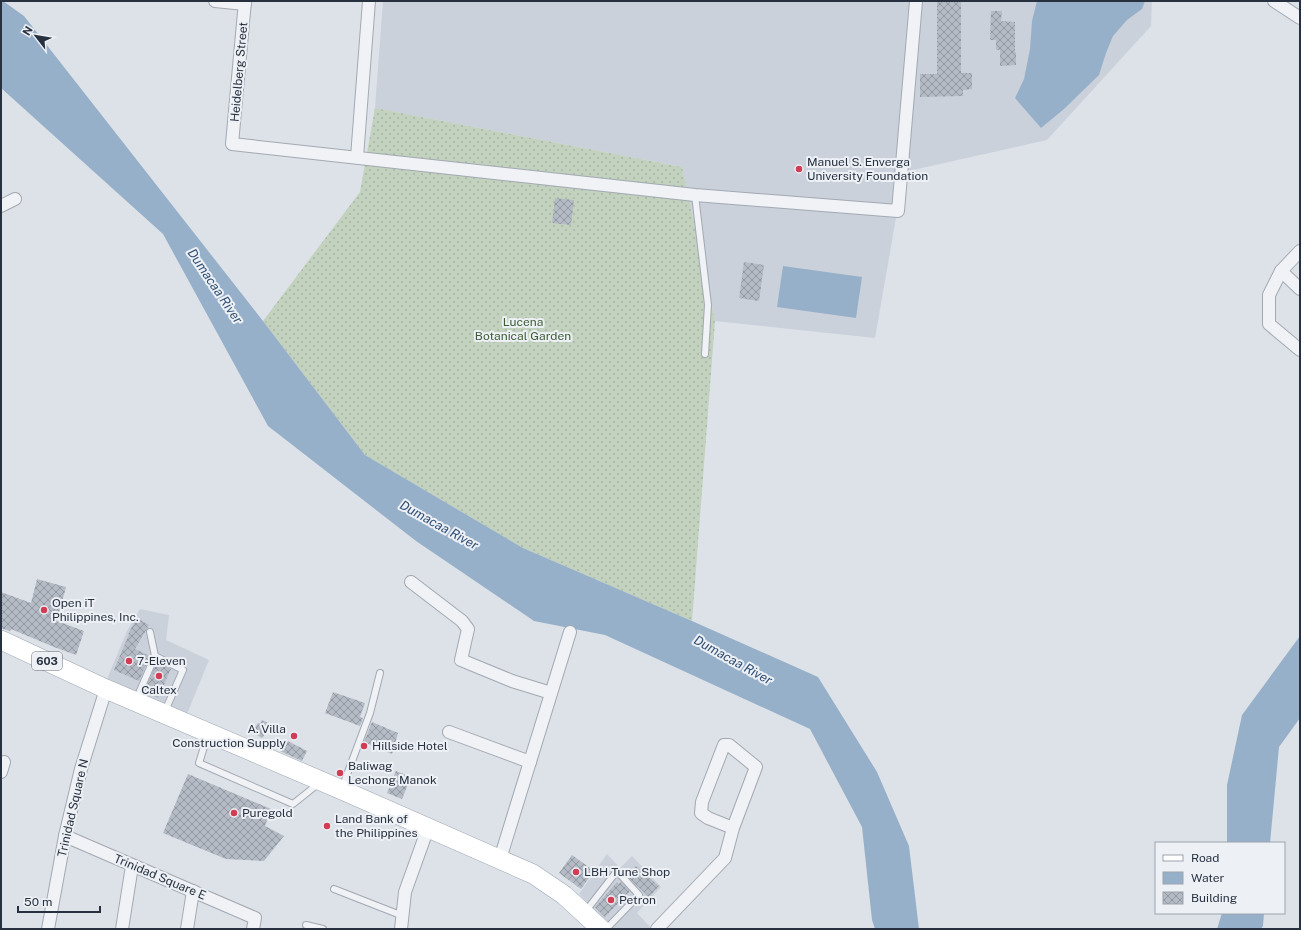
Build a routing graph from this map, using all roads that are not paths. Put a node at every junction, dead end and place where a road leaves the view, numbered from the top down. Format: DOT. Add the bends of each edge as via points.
graph roads {
  1 [pos="215,1"];
  2 [pos="369,1"];
  3 [pos="916,1"];
  4 [pos="1274,1"];
  5 [pos="245,3"];
  6 [pos="1300,18"];
  7 [pos="357,157"];
  8 [pos="695,195"];
  9 [pos="16,198"];
  10 [pos="1,206"];
  11 [pos="1300,251"];
  12 [pos="1280,271"];
  13 [pos="1300,289"];
  14 [pos="1300,350"];
  15 [pos="705,354"];
  16 [pos="411,582"];
  17 [pos="150,632"];
  18 [pos="570,632"];
  19 [pos="1,640"];
  20 [pos="155,656"];
  21 [pos="380,673"];
  22 [pos="106,689"];
  23 [pos="551,693"];
  24 [pos="136,701"];
  25 [pos="164,714"];
  26 [pos="449,732"];
  27 [pos="208,733"];
  28 [pos="530,762"];
  29 [pos="322,781"];
  30 [pos="342,790"];
  31 [pos="428,828"];
  32 [pos="733,828"];
  33 [pos="65,836"];
  34 [pos="500,859"];
  35 [pos="132,866"];
  36 [pos="334,889"];
  37 [pos="193,891"];
  38 [pos="584,913"];
  39 [pos="403,916"];
  40 [pos="254,923"];
  41 [pos="306,924"];
  42 [pos="48,929"];
  43 [pos="122,929"];
  44 [pos="187,929"];
  45 [pos="323,929"];
  46 [pos="401,929"];
  47 [pos="601,929"];
  48 [pos="606,929"];
  49 [pos="657,929"];
  1 -- 5 [label="street"];
  2 -- 7 [label="street"];
  3 -- 8 [label="street" via="898,211"];
  4 -- 6 [label="street"];
  5 -- 7 [label="street, Heidelberg Street" via="232,144"];
  7 -- 8 [label="street"];
  8 -- 15 [label="lane" via="708,305"];
  9 -- 10 [label="street"];
  11 -- 12 [label="street"];
  12 -- 13 [label="street"];
  12 -- 14 [label="street" via="1268,295 1269,324"];
  16 -- 23 [label="street" via="462,621 468,629 461,660 512,681"];
  17 -- 20 [label="lane"];
  18 -- 23 [label="street"];
  19 -- 22 [label="main road, 603"];
  20 -- 24 [label="lane"];
  20 -- 25 [label="lane" via="183,670"];
  21 -- 30 [label="lane" via="370,713"];
  22 -- 24 [label="main road, 603"];
  22 -- 33 [label="street, Trinidad Square N" via="81,769"];
  23 -- 28 [label="street"];
  24 -- 25 [label="main road, 603"];
  25 -- 27 [label="main road, 603"];
  26 -- 28 [label="street"];
  27 -- 29 [label="main road, 603"];
  27 -- 29 [label="lane" via="199,763 293,804"];
  28 -- 34 [label="street"];
  29 -- 30 [label="main road, 603"];
  30 -- 31 [label="main road, 603"];
  31 -- 34 [label="main road, 603"];
  31 -- 39 [label="street" via="405,892"];
  32 -- 32 [label="street" via="756,767 730,745 724,745 702,802 701,813"];
  32 -- 49 [label="street" via="725,858"];
  33 -- 35 [label="street, Trinidad Square E"];
  33 -- 42 [label="street, Trinidad Square N"];
  34 -- 38 [label="main road, 603" via="533,874 564,895"];
  35 -- 37 [label="street, Trinidad Square E"];
  35 -- 43 [label="street"];
  36 -- 39 [label="lane"];
  37 -- 40 [label="street, Trinidad Square E"];
  37 -- 44 [label="street"];
  38 -- 47 [label="main road, 603"];
  38 -- 48 [label="lane" via="617,871 639,895"];
  39 -- 46 [label="street"];
  41 -- 45 [label="lane"];
}
